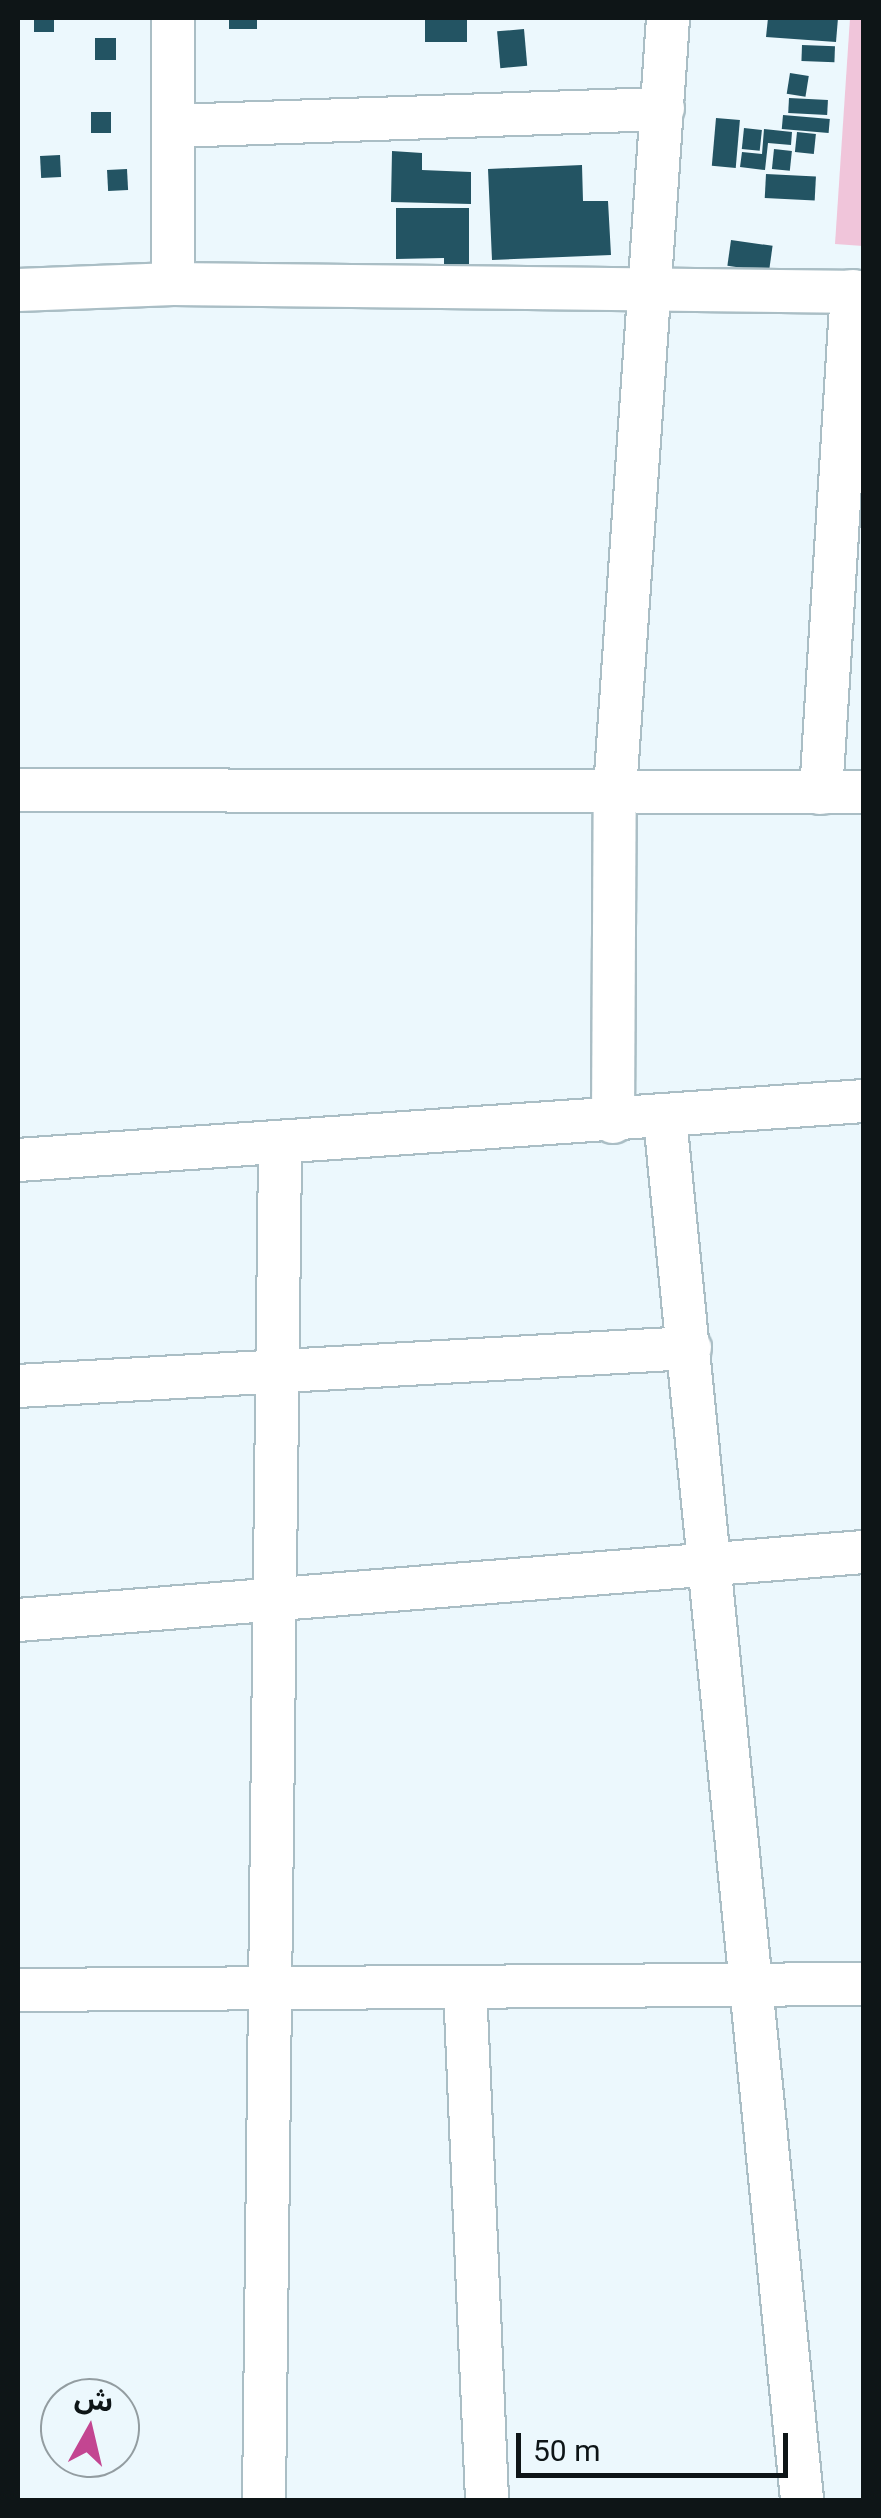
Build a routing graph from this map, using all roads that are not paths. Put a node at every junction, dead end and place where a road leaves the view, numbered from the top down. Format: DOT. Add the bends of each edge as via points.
graph roads {
  1 [pos="173,18"];
  2 [pos="668,18"];
  3 [pos="663,109"];
  4 [pos="174,126"];
  5 [pos="173,284"];
  6 [pos="648,287"];
  7 [pos="18,290"];
  8 [pos="858,292"];
  9 [pos="18,790"];
  10 [pos="615,790"];
  11 [pos="864,792"];
  12 [pos="821,793"];
  13 [pos="864,1101"];
  14 [pos="665,1119"];
  15 [pos="614,1122"];
  16 [pos="280,1142"];
  17 [pos="18,1160"];
  18 [pos="690,1348"];
  19 [pos="280,1372"];
  20 [pos="18,1386"];
  21 [pos="864,1552"];
  22 [pos="713,1566"];
  23 [pos="274,1601"];
  24 [pos="18,1620"];
  25 [pos="273,1984"];
  26 [pos="750,1984"];
  27 [pos="864,1984"];
  28 [pos="465,1987"];
  29 [pos="18,1990"];
  30 [pos="264,2500"];
  31 [pos="487,2500"];
  32 [pos="802,2500"];
  1 -- 4 [label="street"];
  2 -- 3 [label="street"];
  3 -- 4 [label="street"];
  3 -- 6 [label="street"];
  4 -- 5 [label="street"];
  5 -- 6 [label="street"];
  5 -- 7 [label="street"];
  6 -- 8 [label="street"];
  6 -- 10 [label="street"];
  8 -- 12 [label="street"];
  9 -- 10 [label="street"];
  10 -- 12 [label="street"];
  10 -- 15 [label="street"];
  11 -- 12 [label="street"];
  13 -- 14 [label="street"];
  14 -- 15 [label="street"];
  14 -- 18 [label="street"];
  15 -- 16 [label="street"];
  16 -- 17 [label="street"];
  16 -- 19 [label="street"];
  18 -- 19 [label="street"];
  18 -- 22 [label="street"];
  19 -- 20 [label="street"];
  19 -- 23 [label="street"];
  21 -- 22 [label="street"];
  22 -- 23 [label="street"];
  22 -- 26 [label="street"];
  23 -- 24 [label="street"];
  23 -- 25 [label="street"];
  25 -- 28 [label="street"];
  25 -- 29 [label="street"];
  25 -- 30 [label="street"];
  26 -- 27 [label="street"];
  26 -- 28 [label="street"];
  26 -- 32 [label="street"];
  28 -- 31 [label="street"];
}
